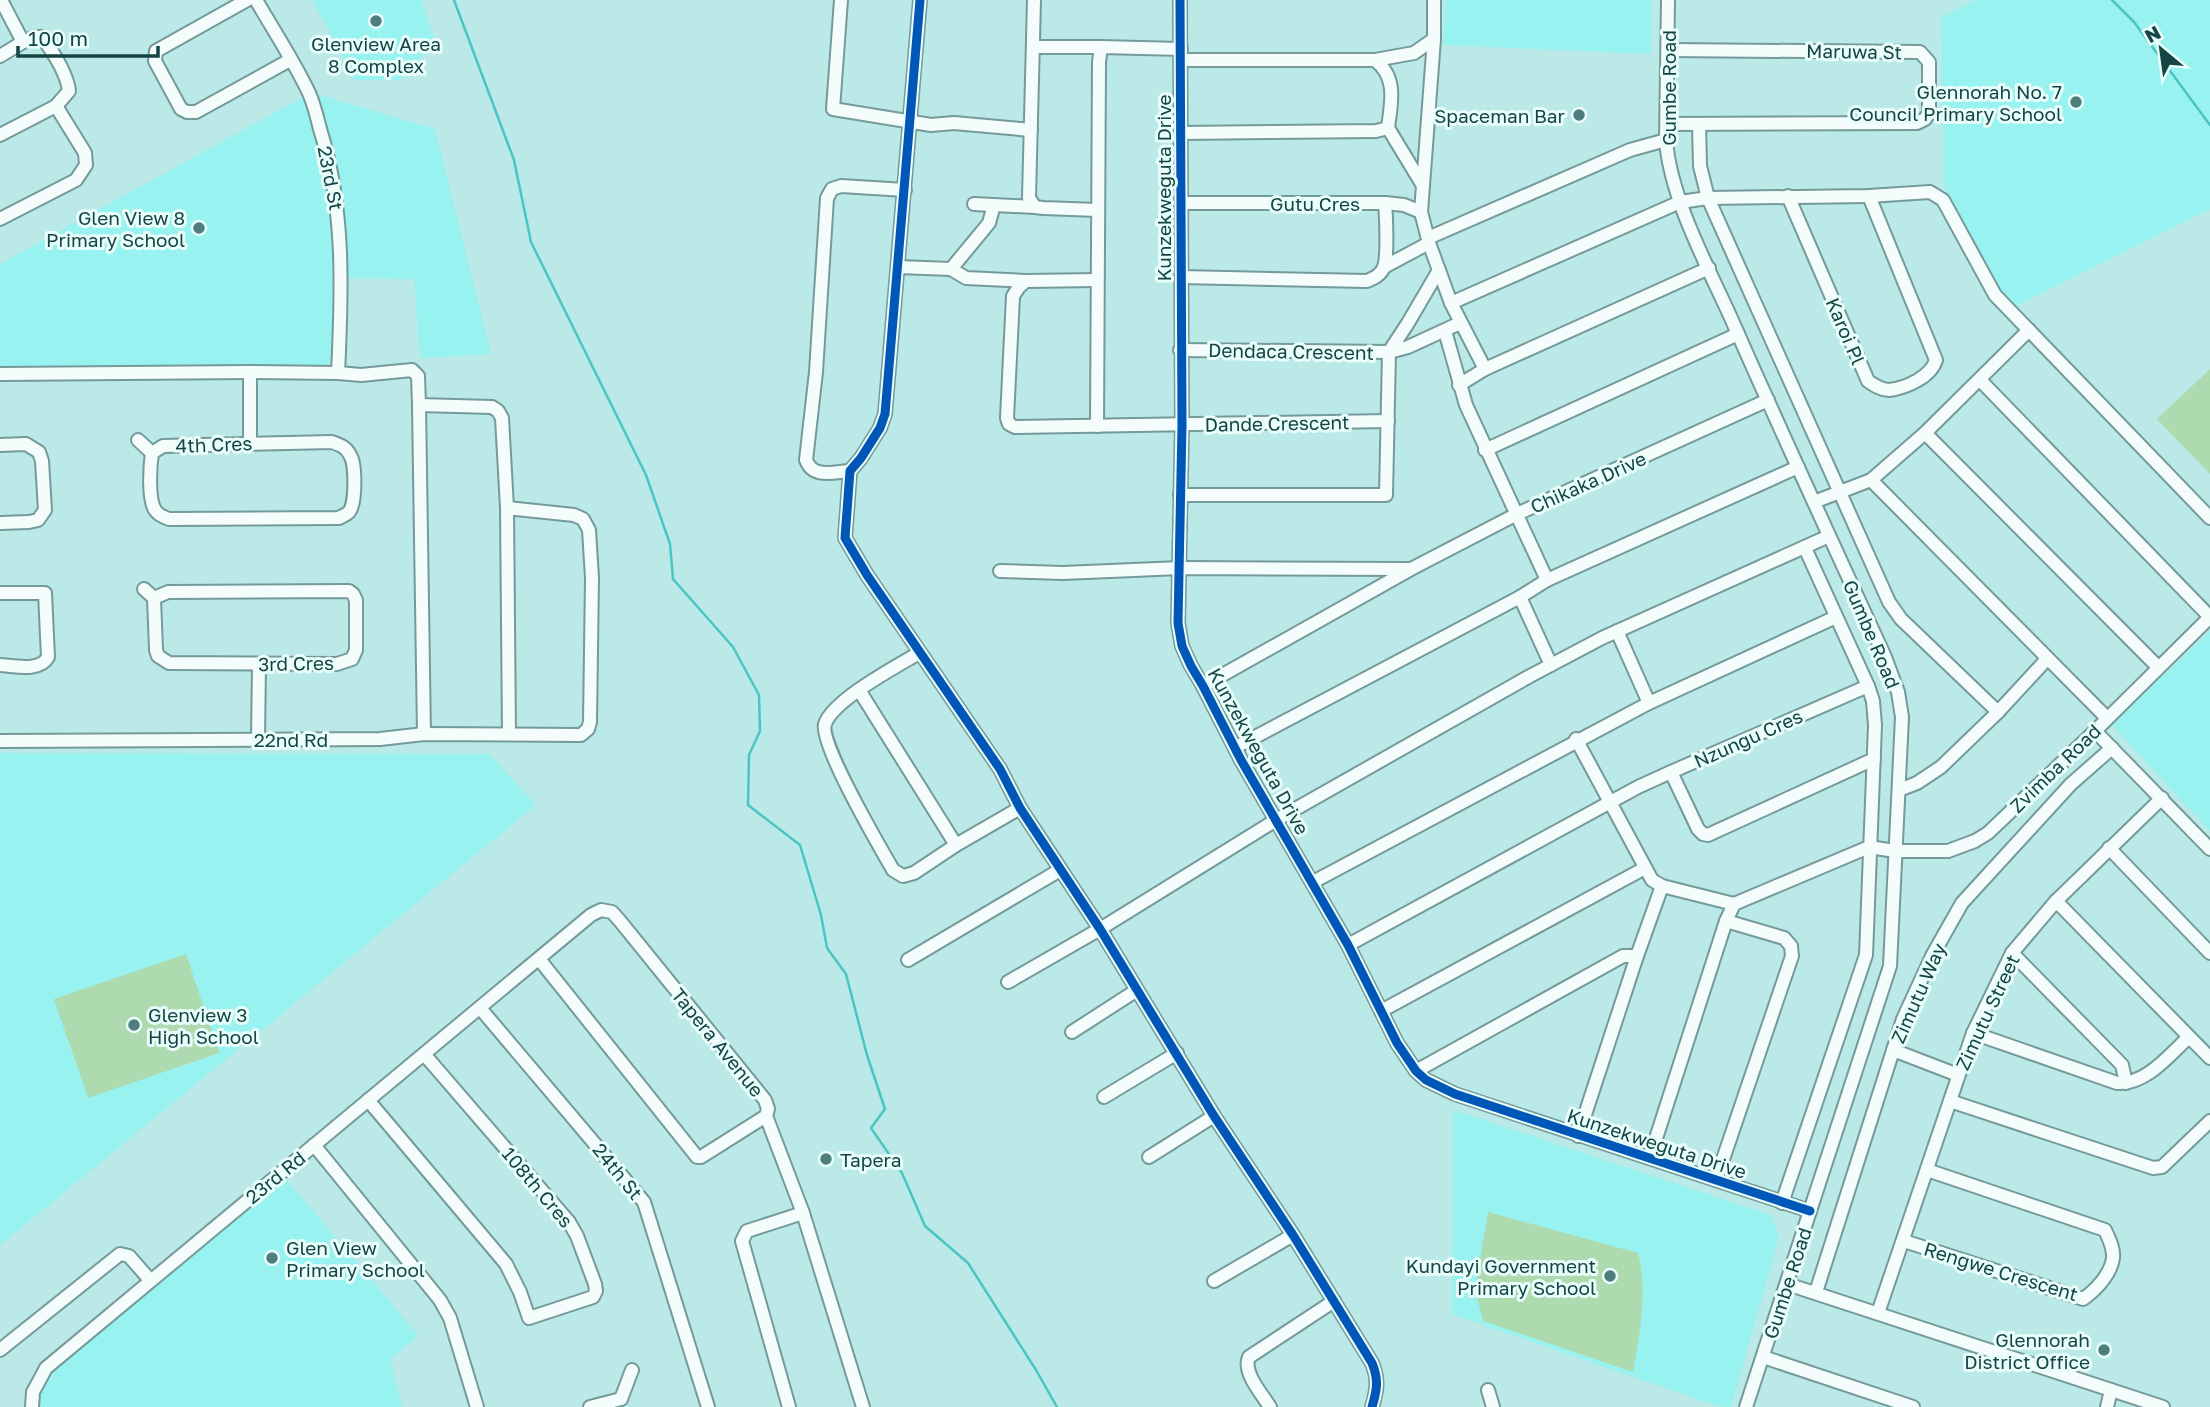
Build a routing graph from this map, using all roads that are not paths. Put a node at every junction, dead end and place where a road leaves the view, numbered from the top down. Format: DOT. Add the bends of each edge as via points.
graph roads {
  1 [pos="1,0"];
  2 [pos="247,0"];
  3 [pos="256,0"];
  4 [pos="841,0"];
  5 [pos="920,0"];
  6 [pos="1034,0"];
  7 [pos="1180,0"];
  8 [pos="1434,0"];
  9 [pos="1668,0"];
  10 [pos="1434,39"];
  11 [pos="23,42"];
  12 [pos="1033,47"];
  13 [pos="1101,47"];
  14 [pos="1668,50"];
  15 [pos="1181,55"];
  16 [pos="0,56"];
  17 [pos="290,60"];
  18 [pos="1375,60"];
  19 [pos="56,106"];
  20 [pos="910,122"];
  21 [pos="1667,124"];
  22 [pos="1699,124"];
  23 [pos="1388,128"];
  24 [pos="1031,130"];
  25 [pos="1180,133"];
  26 [pos="0,135"];
  27 [pos="1666,139"];
  28 [pos="1422,185"];
  29 [pos="905,190"];
  30 [pos="1788,196"];
  31 [pos="1869,196"];
  32 [pos="1708,198"];
  33 [pos="1680,202"];
  34 [pos="1181,203"];
  35 [pos="1385,203"];
  36 [pos="974,204"];
  37 [pos="994,205"];
  38 [pos="1035,207"];
  39 [pos="1098,210"];
  40 [pos="1421,212"];
  41 [pos="0,219"];
  42 [pos="1429,240"];
  43 [pos="898,267"];
  44 [pos="1384,267"];
  45 [pos="1709,268"];
  46 [pos="951,269"];
  47 [pos="1438,270"];
  48 [pos="1181,277"];
  49 [pos="1097,280"];
  50 [pos="1026,281"];
  51 [pos="1451,303"];
  52 [pos="1460,324"];
  53 [pos="1445,331"];
  54 [pos="2029,331"];
  55 [pos="1738,334"];
  56 [pos="1180,350"];
  57 [pos="1389,352"];
  58 [pos="1485,369"];
  59 [pos="250,372"];
  60 [pos="338,373"];
  61 [pos="0,374"];
  62 [pos="1980,380"];
  63 [pos="1459,385"];
  64 [pos="1768,400"];
  65 [pos="419,405"];
  66 [pos="1388,421"];
  67 [pos="1182,425"];
  68 [pos="1097,426"];
  69 [pos="1925,433"];
  70 [pos="138,440"];
  71 [pos="250,443"];
  72 [pos="0,445"];
  73 [pos="1485,450"];
  74 [pos="152,453"];
  75 [pos="1798,467"];
  76 [pos="850,471"];
  77 [pos="1871,480"];
  78 [pos="1839,492"];
  79 [pos="1180,495"];
  80 [pos="1814,502"];
  81 [pos="507,508"];
  82 [pos="1517,514"];
  83 [pos="2210,518"];
  84 [pos="0,523"];
  85 [pos="1829,536"];
  86 [pos="1805,548"];
  87 [pos="1180,568"];
  88 [pos="1411,569"];
  89 [pos="1000,571"];
  90 [pos="1547,580"];
  91 [pos="0,593"];
  92 [pos="1520,597"];
  93 [pos="1836,617"];
  94 [pos="2210,617"];
  95 [pos="1617,631"];
  96 [pos="919,653"];
  97 [pos="2047,659"];
  98 [pos="259,664"];
  99 [pos="0,665"];
  100 [pos="1551,665"];
  101 [pos="2158,667"];
  102 [pos="1203,686"];
  103 [pos="1868,686"];
  104 [pos="859,690"];
  105 [pos="1649,702"];
  106 [pos="1998,712"];
  107 [pos="2107,718"];
  108 [pos="2095,731"];
  109 [pos="424,734"];
  110 [pos="509,734"];
  111 [pos="258,738"];
  112 [pos="1576,739"];
  113 [pos="0,741"];
  114 [pos="1236,747"];
  115 [pos="2112,748"];
  116 [pos="1874,759"];
  117 [pos="1671,772"];
  118 [pos="1899,790"];
  119 [pos="2162,798"];
  120 [pos="1611,803"];
  121 [pos="1020,808"];
  122 [pos="1276,820"];
  123 [pos="956,845"];
  124 [pos="1869,847"];
  125 [pos="2109,848"];
  126 [pos="2210,849"];
  127 [pos="1895,851"];
  128 [pos="1645,868"];
  129 [pos="1060,870"];
  130 [pos="1313,882"];
  131 [pos="1662,887"];
  132 [pos="2056,901"];
  133 [pos="1734,904"];
  134 [pos="1726,921"];
  135 [pos="1100,929"];
  136 [pos="1348,945"];
  137 [pos="2011,953"];
  138 [pos="2210,953"];
  139 [pos="1637,956"];
  140 [pos="538,960"];
  141 [pos="908,961"];
  142 [pos="1008,982"];
  143 [pos="1137,990"];
  144 [pos="480,1008"];
  145 [pos="1381,1011"];
  146 [pos="1072,1032"];
  147 [pos="1973,1033"];
  148 [pos="2189,1038"];
  149 [pos="1893,1050"];
  150 [pos="1177,1053"];
  151 [pos="425,1054"];
  152 [pos="2210,1059"];
  153 [pos="1416,1071"];
  154 [pos="1958,1075"];
  155 [pos="2126,1083"];
  156 [pos="1104,1097"];
  157 [pos="368,1100"];
  158 [pos="1950,1101"];
  159 [pos="1214,1115"];
  160 [pos="766,1116"];
  161 [pos="2210,1121"];
  162 [pos="1578,1136"];
  163 [pos="314,1145"];
  164 [pos="1149,1157"];
  165 [pos="1650,1157"];
  166 [pos="1927,1170"];
  167 [pos="1716,1180"];
  168 [pos="1782,1203"];
  169 [pos="1810,1212"];
  170 [pos="803,1213"];
  171 [pos="1293,1235"];
  172 [pos="1904,1241"];
  173 [pos="150,1280"];
  174 [pos="1214,1281"];
  175 [pos="1787,1283"];
  176 [pos="1816,1292"];
  177 [pos="1334,1301"];
  178 [pos="1878,1313"];
  179 [pos="0,1350"];
  180 [pos="1763,1357"];
  181 [pos="632,1370"];
  182 [pos="1488,1390"];
  183 [pos="2111,1390"];
  184 [pos="626,1403"];
  185 [pos="32,1407"];
  186 [pos="477,1407"];
  187 [pos="590,1407"];
  188 [pos="708,1407"];
  189 [pos="789,1407"];
  190 [pos="863,1407"];
  191 [pos="1270,1407"];
  192 [pos="1372,1407"];
  193 [pos="1493,1407"];
  194 [pos="1746,1407"];
  195 [pos="1913,1407"];
  196 [pos="2107,1407"];
  197 [pos="2163,1407"];
  1 -- 11 [label="street"];
  2 -- 17 [label="street" via="156,51 155,61 181,109 196,112"];
  3 -- 17 [label="street, 23rd St"];
  4 -- 20 [label="street" via="832,109"];
  5 -- 20 [label="street"];
  6 -- 12 [label="street"];
  7 -- 15 [label="street, Kunzekweguta Drive"];
  8 -- 10 [label="street"];
  9 -- 14 [label="street, Gumbe Road"];
  10 -- 18 [label="street" via="1414,53"];
  10 -- 28 [label="street"];
  11 -- 16 [label="street"];
  11 -- 19 [label="street" via="42,37 68,82 69,91"];
  12 -- 13 [label="street"];
  12 -- 24 [label="street"];
  13 -- 15 [label="street"];
  13 -- 39 [label="street"];
  14 -- 21 [label="street, Gumbe Road"];
  14 -- 22 [label="street, Maruwa St" via="1920,52 1929,62 1929,113 1917,123"];
  15 -- 18 [label="street"];
  15 -- 25 [label="street, Kunzekweguta Drive"];
  17 -- 60 [label="street, 23rd St" via="309,94 334,183 340,224"];
  18 -- 23 [label="street" via="1390,77"];
  19 -- 26 [label="street"];
  19 -- 41 [label="street" via="85,153 83,172 76,180"];
  20 -- 24 [label="street"];
  20 -- 29 [label="street"];
  21 -- 22 [label="street, Maruwa St"];
  21 -- 27 [label="street, Gumbe Road"];
  22 -- 32 [label="street" via="1700,166"];
  23 -- 25 [label="street"];
  23 -- 28 [label="street"];
  24 -- 38 [label="street" via="1029,198"];
  25 -- 34 [label="street, Kunzekweguta Drive"];
  27 -- 33 [label="street, Gumbe Road"];
  27 -- 42 [label="street" via="1630,150"];
  28 -- 40 [label="street"];
  29 -- 43 [label="street"];
  29 -- 76 [label="street" via="841,186 832,189 827,198 806,460 817,473"];
  30 -- 31 [label="street"];
  30 -- 31 [label="street, Karoi Pl" via="1868,381 1887,390 1919,380 1936,360"];
  30 -- 32 [label="street"];
  31 -- 54 [label="street" via="1930,192 1943,200 1995,295"];
  32 -- 33 [label="street"];
  32 -- 78 [label="street"];
  33 -- 45 [label="street, Gumbe Road"];
  33 -- 51 [label="street"];
  34 -- 35 [label="street, Gutu Cres"];
  34 -- 48 [label="street, Kunzekweguta Drive"];
  35 -- 40 [label="street"];
  35 -- 44 [label="street, Gutu Cres"];
  36 -- 37 [label="street"];
  37 -- 38 [label="street"];
  37 -- 46 [label="street" via="989,223"];
  38 -- 39 [label="street"];
  39 -- 49 [label="street"];
  40 -- 42 [label="street"];
  42 -- 44 [label="street"];
  42 -- 47 [label="street"];
  43 -- 46 [label="street"];
  43 -- 76 [label="street" via="885,414"];
  44 -- 48 [label="street" via="1367,281"];
  45 -- 55 [label="street, Gumbe Road"];
  45 -- 58 [label="street"];
  46 -- 50 [label="street" via="966,278"];
  47 -- 51 [label="street"];
  47 -- 57 [label="street"];
  48 -- 56 [label="street, Kunzekweguta Drive"];
  49 -- 50 [label="street"];
  49 -- 68 [label="street"];
  50 -- 68 [label="street, Dande Crescent" via="1013,296 1009,424"];
  51 -- 52 [label="street"];
  52 -- 53 [label="street"];
  52 -- 58 [label="street"];
  53 -- 57 [label="street"];
  53 -- 63 [label="street"];
  54 -- 62 [label="street"];
  54 -- 83 [label="street"];
  55 -- 64 [label="street, Gumbe Road"];
  55 -- 73 [label="street"];
  56 -- 57 [label="street, Dendaca Crescent"];
  56 -- 67 [label="street, Kunzekweguta Drive"];
  57 -- 66 [label="street, Dendaca Crescent"];
  58 -- 63 [label="street"];
  59 -- 60 [label="street"];
  59 -- 61 [label="street"];
  59 -- 71 [label="street"];
  60 -- 65 [label="street" via="412,370 418,376"];
  62 -- 69 [label="street"];
  62 -- 94 [label="street"];
  63 -- 73 [label="street"];
  64 -- 75 [label="street, Gumbe Road"];
  64 -- 82 [label="street, Chikaka Drive"];
  65 -- 81 [label="street" via="492,407 498,411"];
  65 -- 109 [label="street"];
  66 -- 67 [label="street, Dande Crescent"];
  66 -- 79 [label="street, Dendaca Crescent" via="1386,495"];
  67 -- 68 [label="street, Dande Crescent"];
  67 -- 79 [label="street, Kunzekweguta Drive"];
  69 -- 77 [label="street"];
  69 -- 101 [label="street"];
  70 -- 74 [label="street"];
  71 -- 74 [label="street, 4th Cres" via="163,446"];
  71 -- 74 [label="street, 4th Cres" via="332,442 344,447 354,466 349,511 332,519 169,519 155,510 152,502"];
  72 -- 84 [label="street" via="26,444 39,452 45,510 38,520"];
  73 -- 82 [label="street"];
  75 -- 80 [label="street, Gumbe Road"];
  75 -- 90 [label="street"];
  76 -- 96 [label="street" via="845,538"];
  77 -- 78 [label="street"];
  77 -- 97 [label="street"];
  78 -- 80 [label="street"];
  78 -- 106 [label="street" via="1901,619"];
  79 -- 87 [label="street, Kunzekweguta Drive"];
  80 -- 85 [label="street, Gumbe Road"];
  81 -- 110 [label="street"];
  81 -- 110 [label="street, 22nd Rd" via="579,516 589,530 592,578 588,729 581,735"];
  82 -- 88 [label="street, Chikaka Drive"];
  82 -- 90 [label="street"];
  85 -- 86 [label="street"];
  85 -- 118 [label="street, Gumbe Road" via="1898,692 1902,717"];
  86 -- 93 [label="street"];
  86 -- 95 [label="street"];
  87 -- 88 [label="street, Chikaka Drive"];
  87 -- 89 [label="street, Chikaka Drive"];
  87 -- 102 [label="street, Kunzekweguta Drive" via="1182,646"];
  88 -- 102 [label="street, Chikaka Drive"];
  90 -- 92 [label="street"];
  91 -- 99 [label="street" via="45,593 48,657 38,666"];
  92 -- 100 [label="street"];
  92 -- 114 [label="street"];
  93 -- 103 [label="street"];
  93 -- 105 [label="street"];
  94 -- 101 [label="street, Zvimba Road"];
  95 -- 100 [label="street"];
  95 -- 105 [label="street"];
  96 -- 104 [label="street"];
  96 -- 121 [label="street" via="1000,769"];
  97 -- 106 [label="street"];
  97 -- 107 [label="street"];
  98 -- 98 [label="street, 3rd Cres" via="337,664 352,659 356,650 353,594 344,590 149,594 156,650 162,659 169,663"];
  98 -- 111 [label="street"];
  100 -- 122 [label="street"];
  101 -- 107 [label="street, Zvimba Road"];
  102 -- 114 [label="street, Kunzekweguta Drive"];
  103 -- 116 [label="street" via="1874,701"];
  103 -- 117 [label="street, Nzungu Cres"];
  104 -- 123 [label="street"];
  104 -- 123 [label="street" via="834,712 825,725 826,735 847,786 893,870 903,876 914,873"];
  105 -- 112 [label="street"];
  106 -- 118 [label="street" via="1941,767"];
  107 -- 108 [label="street, Zvimba Road"];
  108 -- 115 [label="street"];
  108 -- 127 [label="street, Zvimba Road" via="1975,841 1948,851"];
  109 -- 110 [label="street, 22nd Rd"];
  109 -- 111 [label="street, 22nd Rd" via="380,739"];
  111 -- 113 [label="street, 22nd Rd"];
  112 -- 120 [label="street"];
  112 -- 130 [label="street"];
  114 -- 122 [label="street, Kunzekweguta Drive"];
  115 -- 119 [label="street"];
  115 -- 149 [label="street, Zimutu Way" via="2071,784 1962,903 1932,956"];
  116 -- 117 [label="street, Nzungu Cres" via="1708,835 1698,829"];
  116 -- 124 [label="street"];
  117 -- 120 [label="street"];
  118 -- 127 [label="street, Gumbe Road"];
  119 -- 125 [label="street, Zimutu Street"];
  119 -- 126 [label="street"];
  120 -- 128 [label="street"];
  120 -- 136 [label="street"];
  121 -- 123 [label="street"];
  121 -- 129 [label="street"];
  122 -- 130 [label="street, Kunzekweguta Drive"];
  122 -- 135 [label="street"];
  124 -- 127 [label="street, Zvimba Road"];
  124 -- 133 [label="street"];
  124 -- 168 [label="street" via="1866,956"];
  125 -- 132 [label="street, Zimutu Street"];
  125 -- 138 [label="street"];
  127 -- 169 [label="street, Gumbe Road" via="1890,966"];
  128 -- 131 [label="street"];
  128 -- 145 [label="street"];
  129 -- 135 [label="street"];
  129 -- 141 [label="street"];
  130 -- 136 [label="street, Kunzekweguta Drive"];
  131 -- 133 [label="street"];
  131 -- 139 [label="street"];
  132 -- 137 [label="street, Zimutu Street"];
  132 -- 148 [label="street"];
  133 -- 134 [label="street"];
  134 -- 165 [label="street"];
  134 -- 167 [label="street" via="1784,938 1792,956"];
  135 -- 142 [label="street"];
  135 -- 143 [label="street"];
  136 -- 145 [label="street, Kunzekweguta Drive"];
  137 -- 147 [label="street, Zimutu Street"];
  137 -- 155 [label="street" via="2122,1065"];
  139 -- 153 [label="street" via="1623,957"];
  139 -- 162 [label="street"];
  140 -- 144 [label="street, 23rd Rd"];
  140 -- 160 [label="street, Tapera Avenue" via="697,1157"];
  140 -- 160 [label="street, Tapera Avenue" via="591,915 601,910 612,912 765,1100"];
  143 -- 146 [label="street"];
  143 -- 150 [label="street"];
  144 -- 151 [label="street, 23rd Rd"];
  144 -- 188 [label="street, 24th St" via="645,1202"];
  145 -- 153 [label="street, Kunzekweguta Drive"];
  147 -- 154 [label="street, Zimutu Street"];
  147 -- 155 [label="street"];
  148 -- 152 [label="street"];
  148 -- 155 [label="street" via="2152,1070"];
  149 -- 154 [label="street"];
  149 -- 176 [label="street, Zimutu Way"];
  150 -- 156 [label="street"];
  150 -- 159 [label="street"];
  151 -- 157 [label="street, 23rd Rd"];
  151 -- 157 [label="street, 108th Cres" via="569,1223 595,1284 593,1297 529,1318 506,1264"];
  153 -- 162 [label="street, Kunzekweguta Drive" via="1455,1094"];
  154 -- 158 [label="street, Zimutu Street"];
  157 -- 163 [label="street, 23rd Rd"];
  158 -- 161 [label="street" via="2152,1168 2162,1167"];
  158 -- 166 [label="street, Zimutu Street"];
  159 -- 164 [label="street"];
  159 -- 171 [label="street"];
  160 -- 170 [label="street"];
  162 -- 165 [label="street, Kunzekweguta Drive"];
  163 -- 173 [label="street, 23rd Rd"];
  163 -- 186 [label="street" via="440,1300 450,1318"];
  165 -- 167 [label="street, Kunzekweguta Drive"];
  166 -- 172 [label="street, Zimutu Street"];
  166 -- 172 [label="street, Rengwe Crescent" via="2105,1230 2112,1244 2110,1267 2102,1282 2083,1299"];
  167 -- 168 [label="street, Kunzekweguta Drive"];
  168 -- 169 [label="street, Kunzekweguta Drive"];
  169 -- 175 [label="street, Gumbe Road"];
  170 -- 189 [label="street" via="747,1231 742,1241"];
  170 -- 190 [label="street"];
  171 -- 174 [label="street"];
  171 -- 177 [label="street"];
  172 -- 178 [label="street, Zimutu Street"];
  173 -- 179 [label="street" via="128,1256 120,1254"];
  173 -- 185 [label="street, 23rd Rd" via="46,1368 33,1392"];
  175 -- 176 [label="street"];
  175 -- 180 [label="street, Gumbe Road"];
  176 -- 178 [label="street"];
  177 -- 191 [label="street" via="1246,1361"];
  177 -- 192 [label="street" via="1377,1375"];
  178 -- 183 [label="street"];
  180 -- 194 [label="street, Gumbe Road"];
  180 -- 195 [label="street"];
  181 -- 184 [label="street"];
  182 -- 193 [label="street"];
  183 -- 196 [label="street"];
  183 -- 197 [label="street"];
  184 -- 187 [label="street"];
}
